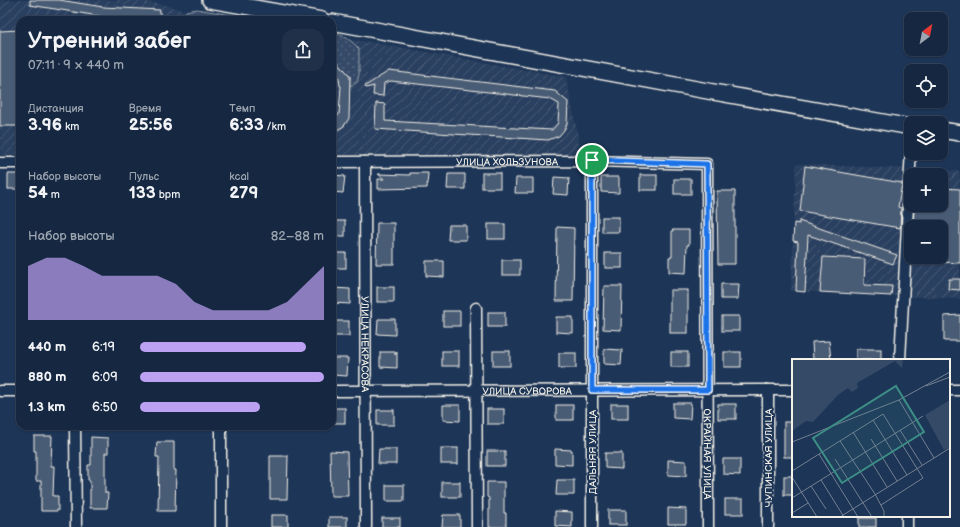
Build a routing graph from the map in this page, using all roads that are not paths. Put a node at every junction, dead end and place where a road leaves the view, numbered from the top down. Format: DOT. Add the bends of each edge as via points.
graph roads {
  1 [pos="210,0"];
  2 [pos="300,16"];
  3 [pos="336,23"];
  4 [pos="904,125"];
  5 [pos="948,131"];
  6 [pos="960,133"];
  7 [pos="592,160"];
  8 [pos="910,160"];
  9 [pos="336,162"];
  10 [pos="364,162"];
  11 [pos="0,163"];
  12 [pos="16,163"];
  13 [pos="707,164"];
  14 [pos="476,308"];
  15 [pos="900,359"];
  16 [pos="366,390"];
  17 [pos="476,390"];
  18 [pos="592,390"];
  19 [pos="708,390"];
  20 [pos="768,390"];
  21 [pos="792,390"];
  22 [pos="0,391"];
  23 [pos="16,391"];
  24 [pos="336,391"];
  25 [pos="75,430"];
  26 [pos="221,430"];
  27 [pos="76,527"];
  28 [pos="222,527"];
  29 [pos="366,527"];
  30 [pos="477,527"];
  31 [pos="592,527"];
  32 [pos="708,527"];
  33 [pos="768,527"];
  1 -- 2 [label="main road"];
  3 -- 4 [label="main road"];
  5 -- 6 [label="main road"];
  7 -- 10 [label="street, УЛИЦА ХОЛЬЗУНОВА"];
  7 -- 13 [label="street, УЛИЦА ХОЛЬЗУНОВА"];
  7 -- 18 [label="street, ДАЛЬНЯЯ УЛИЦА"];
  8 -- 15 [label="street"];
  9 -- 10 [label="street, УЛИЦА ХОЛЬЗУНОВА"];
  10 -- 16 [label="street, УЛИЦА НЕКРАСОВА"];
  11 -- 12 [label="street"];
  13 -- 19 [label="street, ОКРАЙНАЯ УЛИЦА"];
  14 -- 17 [label="street"];
  16 -- 17 [label="street, УЛИЦА СУВОРОВА"];
  16 -- 24 [label="street, УЛИЦА СУВОРОВА"];
  16 -- 29 [label="street, УЛИЦА НЕКРАСОВА"];
  17 -- 18 [label="street, УЛИЦА СУВОРОВА"];
  17 -- 30 [label="street"];
  18 -- 19 [label="street, УЛИЦА СУВОРОВА"];
  18 -- 31 [label="street, ДАЛЬНЯЯ УЛИЦА"];
  19 -- 20 [label="street, УЛИЦА СУВОРОВА"];
  19 -- 32 [label="street, ОКРАЙНАЯ УЛИЦА"];
  20 -- 21 [label="street, УЛИЦА СУВОРОВА"];
  20 -- 33 [label="street, ЧУПИНСКАЯ УЛИЦА"];
  22 -- 23 [label="street"];
  25 -- 27 [label="street"];
  26 -- 28 [label="street"];
}
